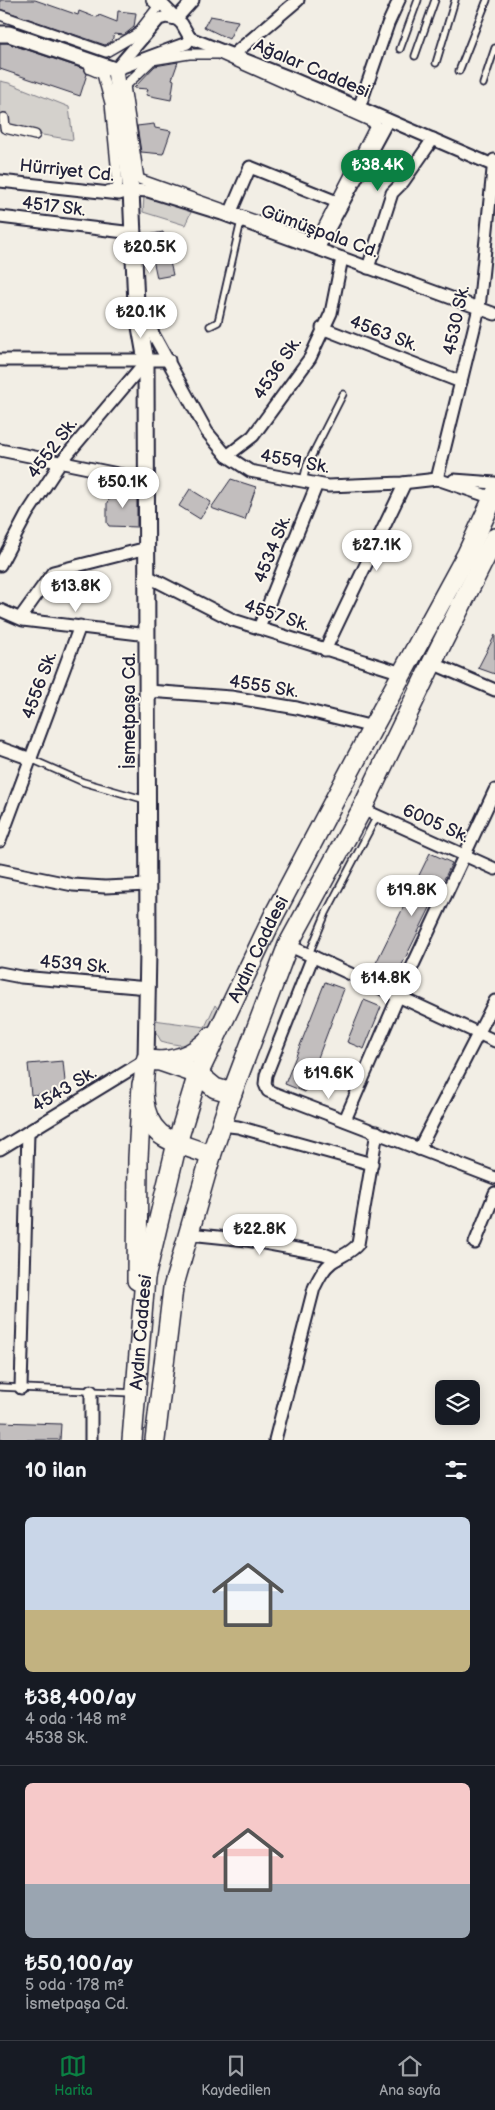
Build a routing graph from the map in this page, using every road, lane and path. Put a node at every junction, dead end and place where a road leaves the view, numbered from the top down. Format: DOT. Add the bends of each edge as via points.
graph roads {
  1 [pos="151,0"];
  2 [pos="158,0"];
  3 [pos="193,0"];
  4 [pos="298,0"];
  5 [pos="399,0"];
  6 [pos="418,0"];
  7 [pos="435,0"];
  8 [pos="455,0"];
  9 [pos="487,0"];
  10 [pos="0,15"];
  11 [pos="176,19"];
  12 [pos="2,34"];
  13 [pos="190,38"];
  14 [pos="495,48"];
  15 [pos="400,49"];
  16 [pos="234,54"];
  17 [pos="415,56"];
  18 [pos="436,63"];
  19 [pos="115,70"];
  20 [pos="459,71"];
  21 [pos="483,84"];
  22 [pos="359,108"];
  23 [pos="4,118"];
  24 [pos="388,120"];
  25 [pos="35,135"];
  26 [pos="432,139"];
  27 [pos="494,163"];
  28 [pos="0,177"];
  29 [pos="0,181"];
  30 [pos="131,190"];
  31 [pos="340,203"];
  32 [pos="230,214"];
  33 [pos="0,217"];
  34 [pos="241,221"];
  35 [pos="133,233"];
  36 [pos="318,249"];
  37 [pos="342,258"];
  38 [pos="368,268"];
  39 [pos="136,304"];
  40 [pos="478,308"];
  41 [pos="495,314"];
  42 [pos="210,326"];
  43 [pos="322,328"];
  44 [pos="0,360"];
  45 [pos="169,360"];
  46 [pos="146,361"];
  47 [pos="460,382"];
  48 [pos="343,394"];
  49 [pos="0,450"];
  50 [pos="227,456"];
  51 [pos="61,462"];
  52 [pos="437,479"];
  53 [pos="146,480"];
  54 [pos="303,481"];
  55 [pos="405,483"];
  56 [pos="317,484"];
  57 [pos="494,492"];
  58 [pos="495,538"];
  59 [pos="147,548"];
  60 [pos="0,565"];
  61 [pos="147,576"];
  62 [pos="0,610"];
  63 [pos="20,618"];
  64 [pos="80,626"];
  65 [pos="259,628"];
  66 [pos="148,635"];
  67 [pos="325,650"];
  68 [pos="432,663"];
  69 [pos="402,673"];
  70 [pos="495,690"];
  71 [pos="148,691"];
  72 [pos="372,727"];
  73 [pos="0,748"];
  74 [pos="31,759"];
  75 [pos="495,790"];
  76 [pos="148,800"];
  77 [pos="369,812"];
  78 [pos="0,841"];
  79 [pos="464,855"];
  80 [pos="495,869"];
  81 [pos="0,870"];
  82 [pos="148,884"];
  83 [pos="288,945"];
  84 [pos="311,955"];
  85 [pos="0,973"];
  86 [pos="148,988"];
  87 [pos="398,997"];
  88 [pos="495,1001"];
  89 [pos="218,1029"];
  90 [pos="480,1034"];
  91 [pos="495,1041"];
  92 [pos="153,1061"];
  93 [pos="198,1074"];
  94 [pos="142,1084"];
  95 [pos="232,1093"];
  96 [pos="344,1120"];
  97 [pos="221,1125"];
  98 [pos="28,1132"];
  99 [pos="377,1132"];
  100 [pos="2,1143"];
  101 [pos="177,1143"];
  102 [pos="419,1149"];
  103 [pos="211,1156"];
  104 [pos="372,1164"];
  105 [pos="495,1178"];
  106 [pos="495,1193"];
  107 [pos="189,1234"];
  108 [pos="475,1244"];
  109 [pos="337,1259"];
  110 [pos="142,1316"];
  111 [pos="0,1387"];
  112 [pos="21,1388"];
  113 [pos="91,1391"];
  114 [pos="136,1393"];
  115 [pos="91,1440"];
  116 [pos="132,1440"];
  117 [pos="155,1440"];
  118 [pos="275,1440"];
  1 -- 10 [label="street" via="158,7 137,34 106,52"];
  2 -- 11 [label="street"];
  3 -- 11 [label="street"];
  4 -- 16 [label="street"];
  5 -- 22 [label="street"];
  6 -- 15 [label="lane"];
  7 -- 17 [label="lane"];
  8 -- 18 [label="lane"];
  9 -- 20 [label="lane"];
  11 -- 13 [label="street"];
  11 -- 19 [label="street" via="159,19"];
  12 -- 19 [label="main road"];
  12 -- 28 [label="street" via="102,74 110,102 118,184 115,191"];
  13 -- 16 [label="street, Ağalar Caddesi"];
  13 -- 19 [label="street" via="187,43"];
  14 -- 21 [label="lane"];
  16 -- 22 [label="street, Ağalar Caddesi"];
  19 -- 30 [label="main road, İsmetpaşa Cd."];
  22 -- 24 [label="street, Ağalar Caddesi"];
  23 -- 25 [label="street" via="5,128"];
  24 -- 26 [label="street, Ağalar Caddesi"];
  24 -- 31 [label="street"];
  26 -- 27 [label="street, Ağalar Caddesi"];
  26 -- 38 [label="street" via="404,182 392,193"];
  27 -- 40 [label="street, 4530 Sk."];
  29 -- 30 [label="street, Hürriyet Cd." via="119,194"];
  30 -- 32 [label="street, Gümüşpala Cd." via="148,190"];
  30 -- 35 [label="main road, İsmetpaşa Cd."];
  31 -- 32 [label="street" via="317,239"];
  31 -- 32 [label="street" via="250,167"];
  31 -- 32 [label="street" via="376,124 219,54 190,54 152,60 125,86 139,179"];
  31 -- 36 [label="street"];
  32 -- 34 [label="street, Gümüşpala Cd."];
  33 -- 35 [label="street, 4517 Sk."];
  34 -- 36 [label="street, Gümüşpala Cd."];
  34 -- 42 [label="lane" via="226,277 221,316"];
  35 -- 39 [label="main road, İsmetpaşa Cd."];
  36 -- 37 [label="street, Gümüşpala Cd."];
  37 -- 38 [label="street, Gümüşpala Cd."];
  37 -- 43 [label="street, 4536 Sk." via="331,313"];
  38 -- 40 [label="street, Gümüşpala Cd."];
  39 -- 45 [label="street, 4559 Sk."];
  39 -- 46 [label="main road, İsmetpaşa Cd."];
  40 -- 41 [label="street, Gümüşpala Cd."];
  40 -- 47 [label="street, 4530 Sk."];
  43 -- 47 [label="street, 4563 Sk."];
  43 -- 50 [label="street, 4536 Sk." via="310,358 253,436"];
  44 -- 46 [label="street"];
  45 -- 46 [label="street"];
  45 -- 50 [label="street, 4559 Sk." via="207,432"];
  46 -- 51 [label="street, 4552 Sk."];
  46 -- 53 [label="main road, İsmetpaşa Cd."];
  47 -- 52 [label="street, 4530 Sk."];
  48 -- 54 [label="lane" via="307,465"];
  49 -- 51 [label="street"];
  50 -- 54 [label="street, 4559 Sk." via="250,471"];
  51 -- 53 [label="street"];
  51 -- 60 [label="street, 4552 Sk." via="27,514"];
  52 -- 55 [label="street, 4559 Sk."];
  52 -- 57 [label="street, 4559 Sk."];
  53 -- 59 [label="main road, İsmetpaşa Cd."];
  54 -- 56 [label="street, 4559 Sk."];
  55 -- 56 [label="street, 4559 Sk."];
  55 -- 67 [label="street"];
  56 -- 65 [label="street, 4534 Sk."];
  57 -- 69 [label="highway, Aydın Caddesi" via="467,554"];
  58 -- 68 [label="highway, Aydın Caddesi"];
  59 -- 61 [label="main road, İsmetpaşa Cd."];
  59 -- 63 [label="street" via="53,572"];
  61 -- 65 [label="street, 4557 Sk." via="233,620"];
  61 -- 66 [label="main road, İsmetpaşa Cd."];
  62 -- 63 [label="street"];
  63 -- 64 [label="street"];
  64 -- 66 [label="street"];
  64 -- 74 [label="street, 4556 Sk."];
  65 -- 67 [label="street, 4557 Sk."];
  66 -- 71 [label="main road, İsmetpaşa Cd."];
  67 -- 69 [label="street, 4557 Sk."];
  68 -- 70 [label="street"];
  68 -- 77 [label="highway, Aydın Caddesi"];
  69 -- 72 [label="highway, Aydın Caddesi"];
  71 -- 72 [label="street, 4555 Sk." via="231,697 297,708"];
  71 -- 76 [label="main road, İsmetpaşa Cd."];
  72 -- 89 [label="highway, Aydın Caddesi"];
  73 -- 74 [label="street"];
  74 -- 76 [label="lane" via="82,782"];
  74 -- 78 [label="street, 4556 Sk."];
  75 -- 79 [label="street"];
  76 -- 82 [label="main road, İsmetpaşa Cd."];
  77 -- 79 [label="street, 6005 Sk."];
  77 -- 83 [label="highway, Aydın Caddesi"];
  77 -- 84 [label="lane"];
  79 -- 80 [label="street, 6005 Sk."];
  79 -- 87 [label="street"];
  81 -- 82 [label="street" via="73,885"];
  82 -- 86 [label="main road, İsmetpaşa Cd."];
  83 -- 84 [label="street"];
  83 -- 95 [label="highway, Aydın Caddesi"];
  84 -- 87 [label="street"];
  84 -- 96 [label="street" via="264,1084 268,1091"];
  85 -- 86 [label="street, 4539 Sk."];
  86 -- 92 [label="main road, İsmetpaşa Cd."];
  87 -- 90 [label="street"];
  87 -- 96 [label="street"];
  88 -- 90 [label="street"];
  89 -- 92 [label="highway" via="199,1050 180,1059"];
  89 -- 93 [label="highway, Aydın Caddesi"];
  90 -- 91 [label="street"];
  90 -- 102 [label="street"];
  92 -- 93 [label="highway"];
  92 -- 94 [label="highway"];
  92 -- 98 [label="street, 4543 Sk."];
  93 -- 95 [label="highway" via="215,1088"];
  93 -- 101 [label="highway, Aydın Caddesi"];
  94 -- 101 [label="highway" via="146,1112 160,1134"];
  94 -- 110 [label="highway" via="137,1278"];
  95 -- 97 [label="highway, Aydın Caddesi"];
  96 -- 99 [label="street"];
  97 -- 103 [label="highway, Aydın Caddesi"];
  97 -- 104 [label="street"];
  98 -- 100 [label="street, 4543 Sk."];
  98 -- 112 [label="street"];
  99 -- 102 [label="street"];
  99 -- 104 [label="street"];
  101 -- 103 [label="highway"];
  101 -- 110 [label="highway, Aydın Caddesi" via="145,1278"];
  102 -- 105 [label="street"];
  103 -- 107 [label="highway, Aydın Caddesi"];
  104 -- 109 [label="street" via="358,1244"];
  106 -- 108 [label="street"];
  107 -- 109 [label="street" via="247,1240"];
  107 -- 117 [label="highway, Aydın Caddesi" via="174,1288"];
  109 -- 118 [label="street" via="322,1272 314,1288"];
  110 -- 114 [label="highway, Aydın Caddesi"];
  111 -- 112 [label="lane"];
  112 -- 113 [label="lane"];
  113 -- 114 [label="lane"];
  113 -- 115 [label="street"];
  114 -- 116 [label="highway, Aydın Caddesi"];
}
